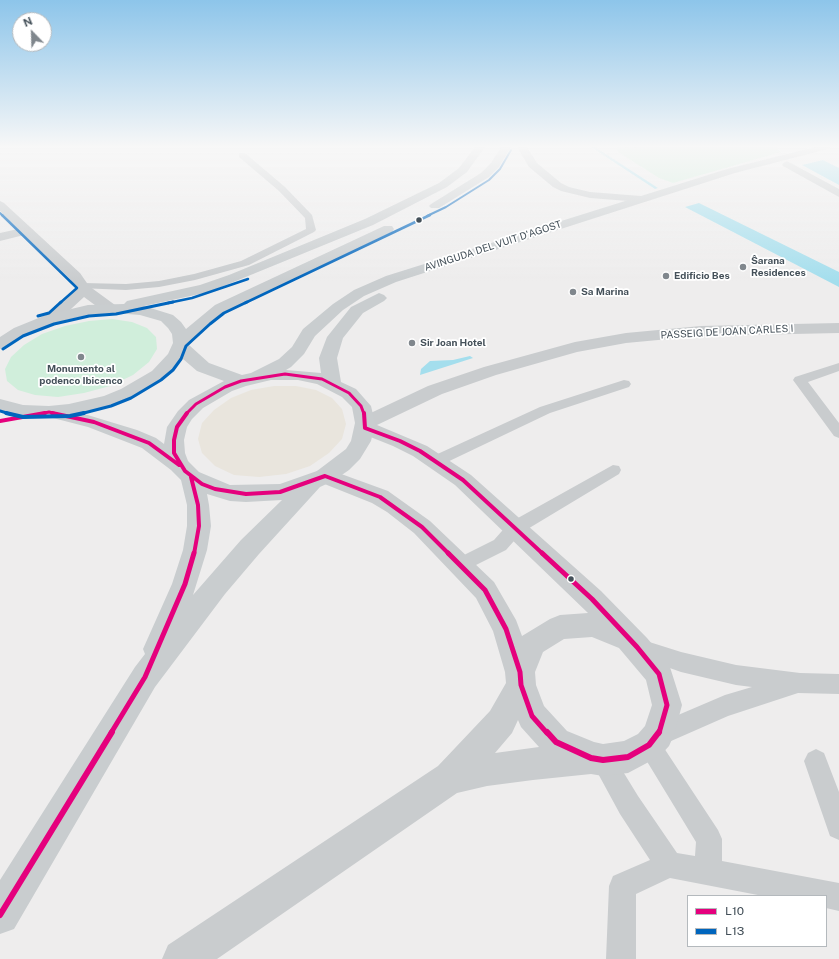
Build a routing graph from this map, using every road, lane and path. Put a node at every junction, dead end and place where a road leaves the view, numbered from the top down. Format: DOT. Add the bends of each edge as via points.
graph roads {
  1 [pos="285,192"];
  2 [pos="429,192"];
  3 [pos="460,192"];
  4 [pos="576,192"];
  5 [pos="665,192"];
  6 [pos="701,192"];
  7 [pos="641,199"];
  8 [pos="0,205"];
  9 [pos="27,230"];
  10 [pos="0,237"];
  11 [pos="83,287"];
  12 [pos="112,308"];
  13 [pos="52,318"];
  14 [pos="839,328"];
  15 [pos="0,344"];
  16 [pos="180,345"];
  17 [pos="839,367"];
  18 [pos="250,379"];
  19 [pos="332,383"];
  20 [pos="624,384"];
  21 [pos="0,405"];
  22 [pos="45,412"];
  23 [pos="0,421"];
  24 [pos="365,425"];
  25 [pos="839,433"];
  26 [pos="436,461"];
  27 [pos="614,470"];
  28 [pos="185,471"];
  29 [pos="319,479"];
  30 [pos="515,528"];
  31 [pos="460,565"];
  32 [pos="633,643"];
  33 [pos="145,677"];
  34 [pos="520,679"];
  35 [pos="800,683"];
  36 [pos="839,684"];
  37 [pos="654,740"];
  38 [pos="597,759"];
  39 [pos="816,761"];
  40 [pos="450,778"];
  41 [pos="839,827"];
  42 [pos="669,865"];
  43 [pos="708,872"];
  44 [pos="824,895"];
  45 [pos="827,896"];
  46 [pos="839,898"];
  47 [pos="0,915"];
  48 [pos="182,959"];
  49 [pos="621,959"];
  1 -- 11 [label="lane" via="309,217 311,230 245,263 159,284"];
  2 -- 12 [label="street" via="368,222 204,289"];
  3 -- 16 [label="street" via="389,229 221,308"];
  4 -- 7 [label="street"];
  5 -- 7 [label="street, AVINGUDA DEL VUIT D'AGOST"];
  6 -- 19 [label="street, AVINGUDA DEL VUIT D'AGOST" via="395,291 357,310 335,337 328,358"];
  7 -- 18 [label="street, AVINGUDA DEL VUIT D'AGOST" via="391,279 360,293 338,306 309,333 286,363"];
  8 -- 9 [label="street"];
  9 -- 10 [label="street"];
  9 -- 11 [label="street"];
  11 -- 12 [label="street"];
  11 -- 13 [label="street"];
  12 -- 13 [label="street"];
  12 -- 16 [label="street" via="141,310 167,318 178,330"];
  13 -- 15 [label="street" via="20,331"];
  14 -- 24 [label="street, PASSEIG DE JOAN CARLES I" via="702,331 626,338 575,347 490,370 435,390"];
  16 -- 18 [label="street" via="203,367"];
  16 -- 22 [label="street" via="176,356 163,370 128,393 90,406"];
  17 -- 25 [label="lane" via="800,380"];
  18 -- 19 [label="street" via="298,375"];
  18 -- 28 [label="street, AVINGUDA DEL VUIT D'AGOST" via="209,395 185,415 177,428 174,440 174,453"];
  19 -- 24 [label="street" via="356,399 362,410"];
  20 -- 26 [label="lane" via="545,410"];
  21 -- 22 [label="street" via="23,411"];
  22 -- 23 [label="street"];
  22 -- 28 [label="street" via="94,422 149,443"];
  24 -- 26 [label="street"];
  24 -- 29 [label="street" via="361,441 353,454"];
  26 -- 30 [label="street" via="463,480"];
  27 -- 30 [label="lane"];
  28 -- 29 [label="street" via="215,489 246,494 280,492"];
  28 -- 33 [label="street, AVINGUDA DEL VUIT D'AGOST" via="198,505 199,526 195,550 185,584"];
  29 -- 31 [label="street" via="374,494 395,506 422,527"];
  29 -- 33 [label="street" via="250,547"];
  30 -- 31 [label="lane" via="500,545"];
  30 -- 32 [label="street" via="592,599"];
  31 -- 34 [label="street" via="485,590 506,629"];
  32 -- 34 [label="street" via="594,626 560,627 533,643"];
  32 -- 35 [label="lane" via="681,662 736,674"];
  32 -- 37 [label="street" via="659,674 667,705"];
  33 -- 47 [label="street"];
  34 -- 38 [label="street" via="532,716 556,742"];
  34 -- 40 [label="street" via="501,722"];
  35 -- 36 [label="lane"];
  35 -- 37 [label="lane" via="725,706"];
  37 -- 38 [label="street" via="628,757"];
  37 -- 43 [label="lane" via="709,838"];
  38 -- 40 [label="street" via="487,770"];
  38 -- 42 [label="lane"];
  39 -- 41 [label="lane"];
  40 -- 48 [label="street"];
  42 -- 43 [label="lane"];
  42 -- 49 [label="lane" via="623,886"];
  43 -- 44 [label="lane"];
  45 -- 46 [label="lane"];
}
